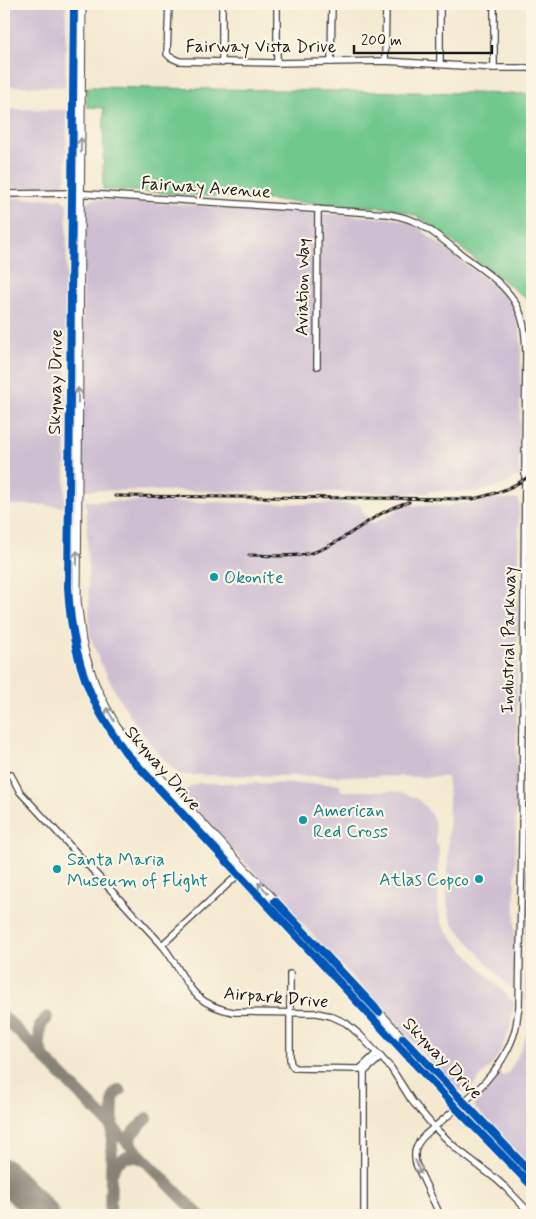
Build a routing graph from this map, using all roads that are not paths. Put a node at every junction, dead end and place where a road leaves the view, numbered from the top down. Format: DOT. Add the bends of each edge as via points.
graph roads {
  1 [pos="74,4"];
  2 [pos="82,4"];
  3 [pos="169,4"];
  4 [pos="222,4"];
  5 [pos="277,4"];
  6 [pos="332,4"];
  7 [pos="386,4"];
  8 [pos="440,4"];
  9 [pos="494,4"];
  10 [pos="385,61"];
  11 [pos="331,62"];
  12 [pos="222,63"];
  13 [pos="276,64"];
  14 [pos="440,64"];
  15 [pos="494,68"];
  16 [pos="532,68"];
  17 [pos="4,194"];
  18 [pos="76,194"];
  19 [pos="318,209"];
  20 [pos="405,217"];
  21 [pos="317,366"];
  22 [pos="11,775"];
  23 [pos="242,872"];
  24 [pos="162,945"];
  25 [pos="290,974"];
  26 [pos="290,1013"];
  27 [pos="379,1055"];
  28 [pos="362,1071"];
  29 [pos="465,1102"];
  30 [pos="457,1109"];
  31 [pos="434,1127"];
  32 [pos="532,1174"];
  33 [pos="532,1186"];
  34 [pos="364,1215"];
  35 [pos="440,1215"];
  36 [pos="532,1215"];
  1 -- 18 [label="main road, Skyway Drive"];
  18 -- 2 [label="main road, Skyway Drive, one-way"];
  3 -- 12 [label="street, Fairway Vista Drive" via="170,57 179,61"];
  4 -- 12 [label="street"];
  5 -- 13 [label="street"];
  6 -- 11 [label="street"];
  7 -- 10 [label="street"];
  8 -- 14 [label="street"];
  9 -- 15 [label="street"];
  10 -- 11 [label="street, Fairway Vista Drive"];
  10 -- 14 [label="street, Fairway Vista Drive"];
  11 -- 13 [label="street, Fairway Vista Drive"];
  12 -- 13 [label="street, Fairway Vista Drive"];
  14 -- 15 [label="street, Fairway Vista Drive"];
  15 -- 16 [label="street, Fairway Vista Drive"];
  17 -- 18 [label="street, Fairway Avenue"];
  18 -- 19 [label="street, Fairway Avenue"];
  18 -- 23 [label="main road, Skyway Drive" via="68,587 78,659 96,707 126,753"];
  19 -- 20 [label="street, Fairway Avenue"];
  19 -- 21 [label="street, Aviation Way"];
  20 -- 29 [label="street, Industrial Parkway" via="441,238 510,296 524,327 526,352 519,1006 514,1035 500,1062"];
  22 -- 24 [label="street, Airpark Drive" via="20,792"];
  23 -- 24 [label="street"];
  29 -- 23 [label="main road, Skyway Drive, one-way" via="310,937"];
  23 -- 30 [label="main road, Skyway Drive"];
  24 -- 26 [label="street, Airpark Drive" via="189,987 209,1005 233,1012"];
  25 -- 26 [label="street"];
  26 -- 27 [label="street, Airpark Drive" via="317,1013 340,1019 360,1034"];
  26 -- 28 [label="street" via="290,1059 294,1068"];
  27 -- 28 [label="street"];
  27 -- 31 [label="street, Airpark Drive"];
  28 -- 34 [label="street"];
  29 -- 30 [label="street, Industrial Parkway"];
  29 -- 32 [label="main road, Skyway Drive"];
  30 -- 31 [label="street, Industrial Parkway"];
  30 -- 33 [label="main road, Skyway Drive"];
  31 -- 35 [label="street, Industrial Parkway, one-way" via="419,1141 414,1155"];
  31 -- 36 [label="street, Airpark Drive" via="496,1178"];
}
